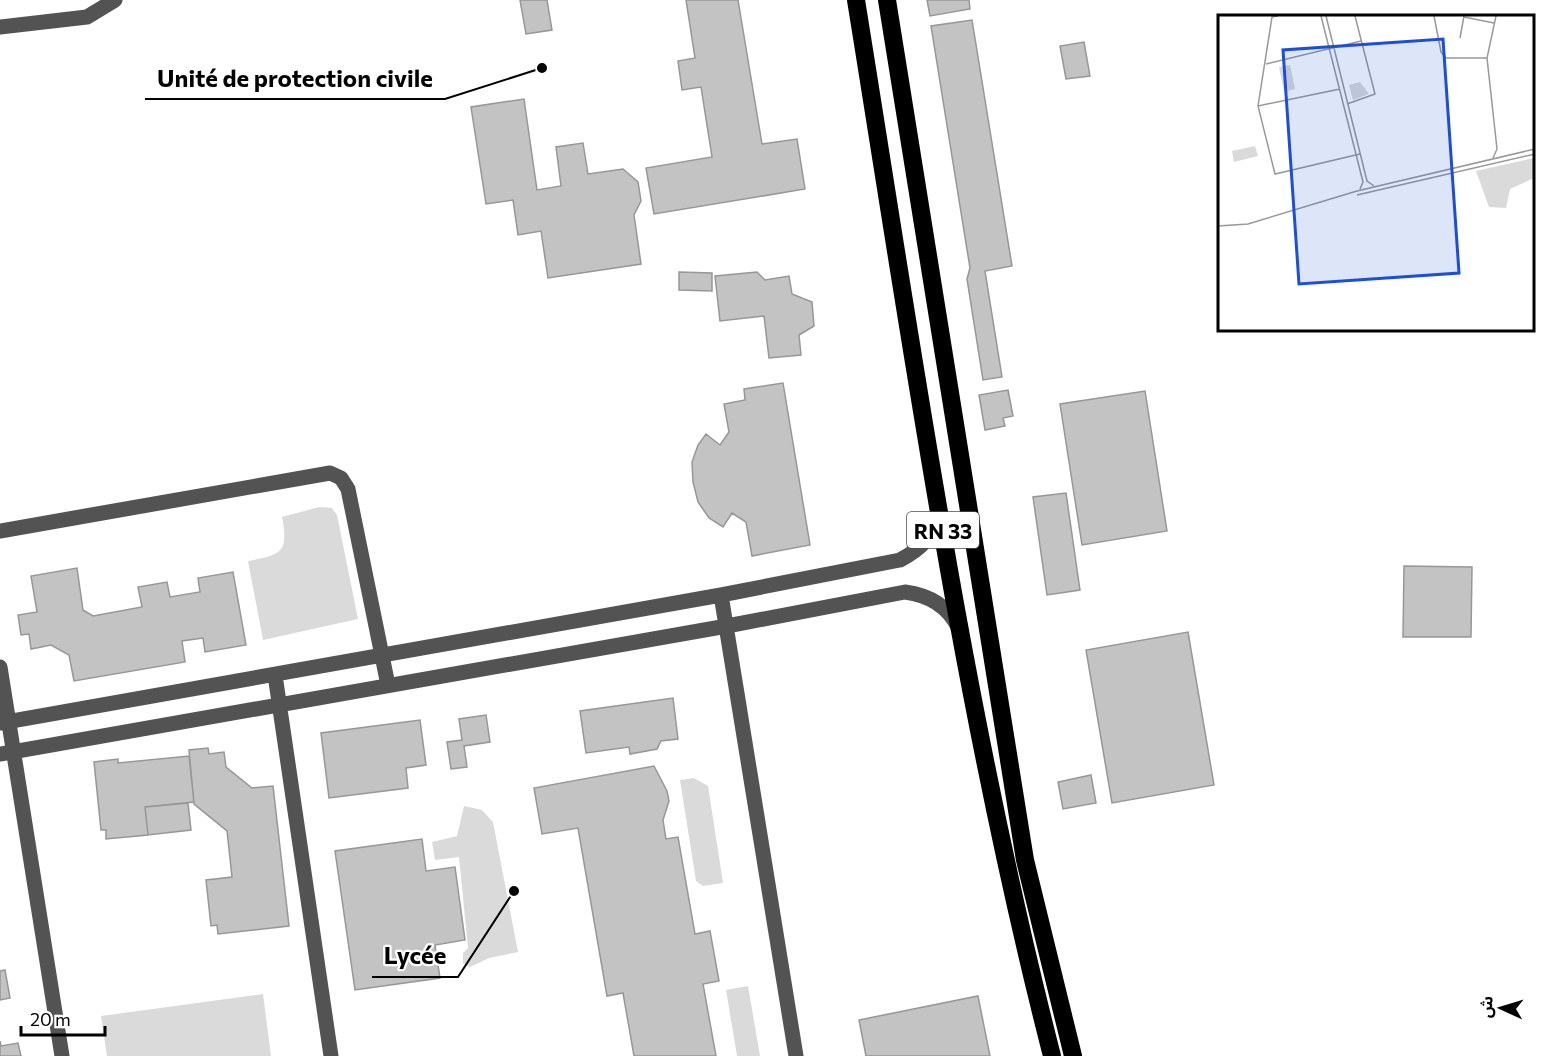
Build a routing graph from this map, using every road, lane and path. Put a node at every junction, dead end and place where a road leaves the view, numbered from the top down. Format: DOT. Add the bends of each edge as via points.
graph roads {
  1 [pos="115,0"];
  2 [pos="856,0"];
  3 [pos="887,0"];
  4 [pos="0,27"];
  5 [pos="940,513"];
  6 [pos="0,531"];
  7 [pos="721,595"];
  8 [pos="727,626"];
  9 [pos="961,632"];
  10 [pos="382,655"];
  11 [pos="0,667"];
  12 [pos="275,675"];
  13 [pos="388,686"];
  14 [pos="280,703"];
  15 [pos="4,722"];
  16 [pos="7,753"];
  17 [pos="62,1056"];
  18 [pos="332,1056"];
  19 [pos="796,1056"];
  20 [pos="1052,1056"];
  21 [pos="1073,1056"];
  1 -- 4 [label="street" via="87,17"];
  2 -- 5 [label="highway, RN 33"];
  3 -- 21 [label="highway, RN 33" via="1025,861"];
  5 -- 7 [label="street" via="926,542 900,560"];
  5 -- 9 [label="highway, RN 33"];
  6 -- 10 [label="street" via="330,473 341,478 348,489"];
  7 -- 8 [label="street"];
  7 -- 10 [label="street"];
  8 -- 9 [label="street" via="905,591 933,599 954,619"];
  8 -- 13 [label="street"];
  8 -- 19 [label="street"];
  9 -- 20 [label="highway, RN 33" via="1008,876"];
  10 -- 12 [label="street"];
  10 -- 13 [label="street"];
  11 -- 15 [label="street"];
  12 -- 14 [label="street"];
  12 -- 15 [label="street"];
  13 -- 14 [label="street"];
  14 -- 16 [label="street"];
  14 -- 18 [label="street"];
  15 -- 16 [label="street"];
  16 -- 17 [label="street"];
}
